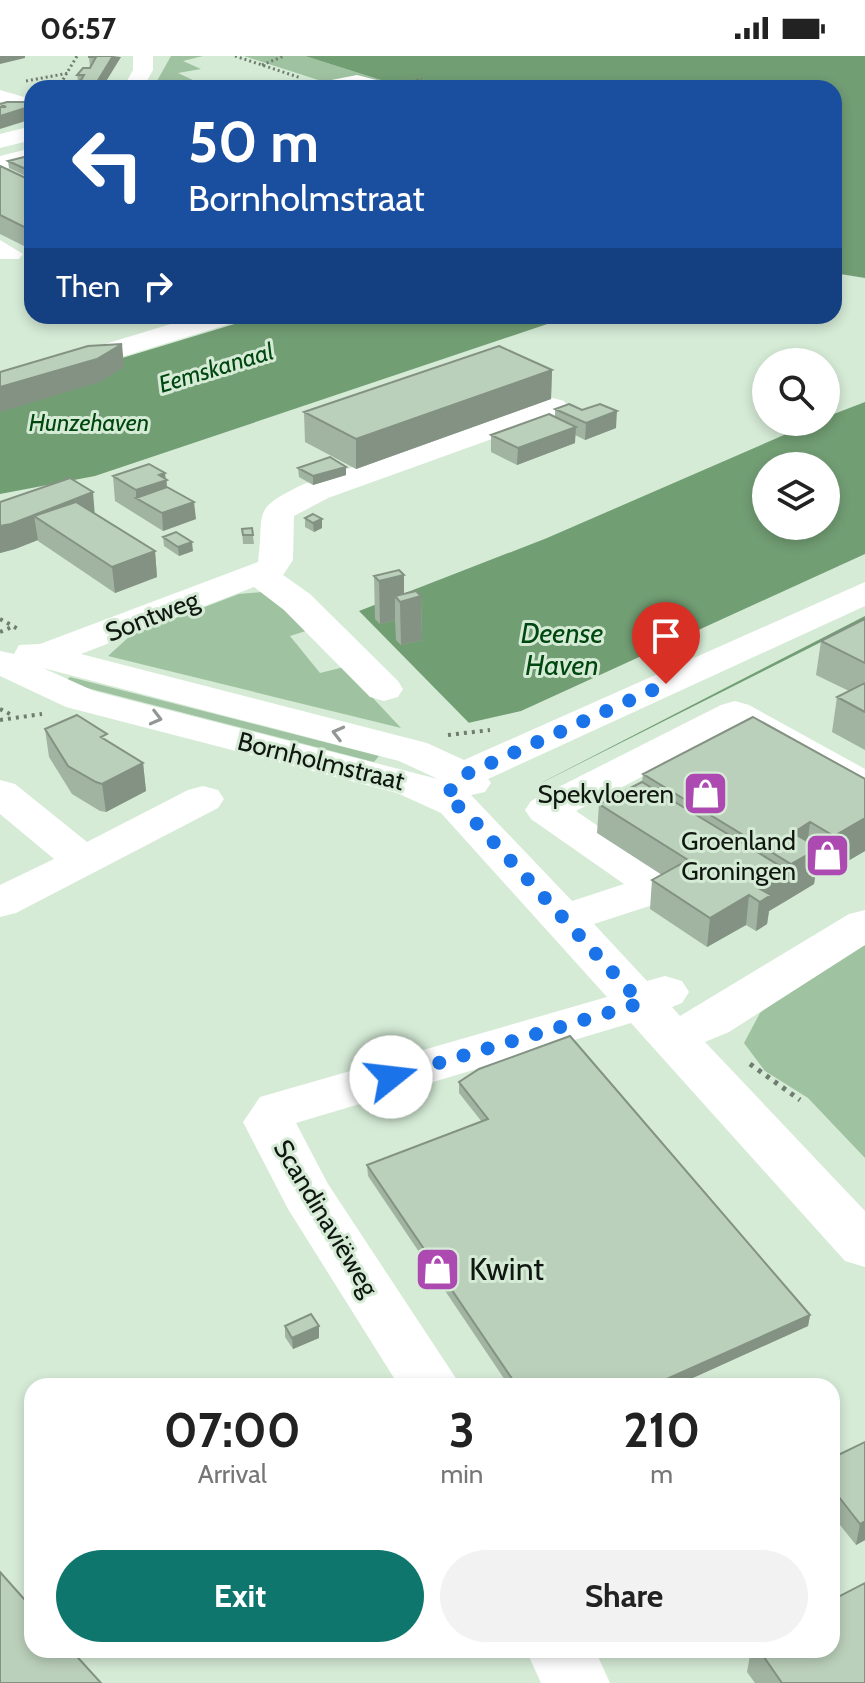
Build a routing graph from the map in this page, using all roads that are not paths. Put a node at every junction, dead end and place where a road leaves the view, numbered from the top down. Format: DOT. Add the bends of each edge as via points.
graph roads {
  1 [pos="143,56"];
  2 [pos="137,80"];
  3 [pos="1,90"];
  4 [pos="24,100"];
  5 [pos="24,103"];
  6 [pos="0,111"];
  7 [pos="24,135"];
  8 [pos="0,141"];
  9 [pos="24,157"];
  10 [pos="0,163"];
  11 [pos="200,324"];
  12 [pos="0,385"];
  13 [pos="553,407"];
  14 [pos="259,574"];
  15 [pos="865,593"];
  16 [pos="10,663"];
  17 [pos="384,689"];
  18 [pos="716,722"];
  19 [pos="741,757"];
  20 [pos="865,786"];
  21 [pos="464,789"];
  22 [pos="0,793"];
  23 [pos="203,799"];
  24 [pos="84,861"];
  25 [pos="0,903"];
  26 [pos="578,915"];
  27 [pos="865,924"];
  28 [pos="679,1016"];
  29 [pos="865,1201"];
  30 [pos="865,1246"];
  31 [pos="426,1378"];
  32 [pos="564,1658"];
  33 [pos="576,1683"];
  1 -- 2 [label="street"];
  3 -- 4 [label="street"];
  5 -- 6 [label="street"];
  7 -- 8 [label="street"];
  9 -- 10 [label="street"];
  11 -- 12 [label="street"];
  13 -- 14 [label="street" via="281,507 272,526 276,560"];
  14 -- 16 [label="street, Sontweg"];
  14 -- 17 [label="street" via="297,602"];
  15 -- 21 [label="street" via="741,652 640,719 503,755"];
  16 -- 21 [label="street, Bornholmstraat" via="80,699 412,784"];
  18 -- 19 [label="street"];
  18 -- 20 [label="street"];
  18 -- 26 [label="street" via="546,810 658,888"];
  21 -- 26 [label="street, Bornholmstraat"];
  22 -- 24 [label="street"];
  23 -- 24 [label="street"];
  24 -- 25 [label="street"];
  26 -- 28 [label="street, Bornholmstraat"];
  27 -- 28 [label="street"];
  28 -- 29 [label="street, Bornholmstraat"];
  28 -- 30 [label="street, Bornholmstraat"];
  28 -- 31 [label="street, Scandinaviëweg" via="278,1110 269,1122 307,1195"];
  32 -- 33 [label="street"];
}
